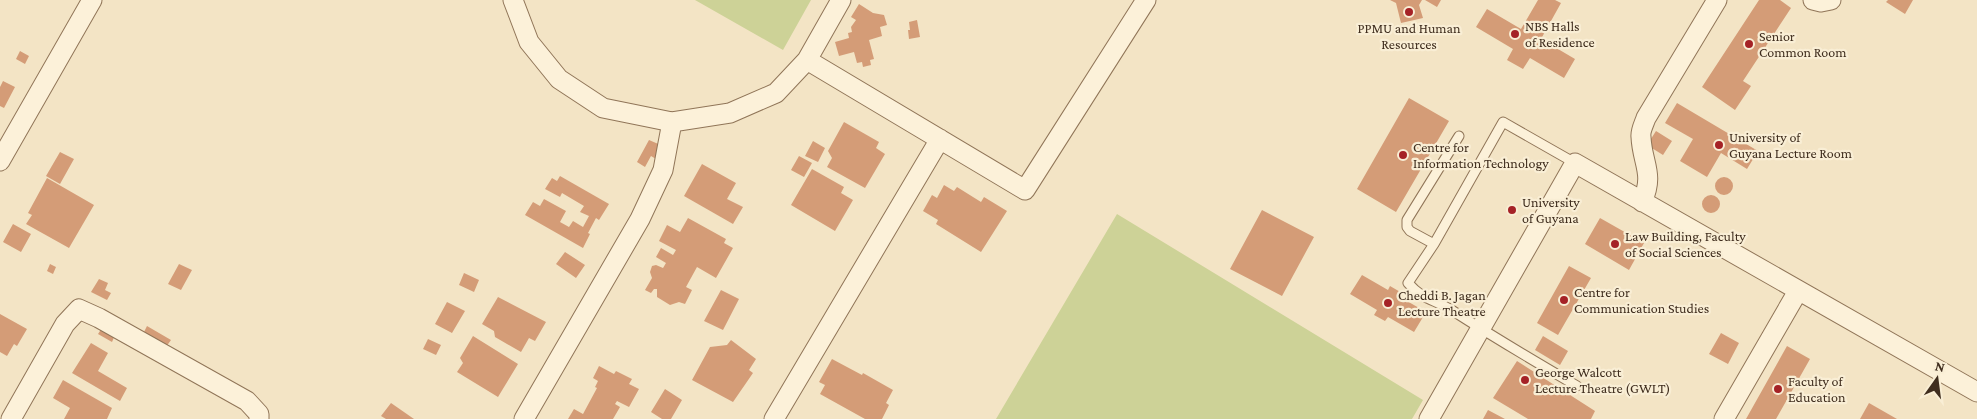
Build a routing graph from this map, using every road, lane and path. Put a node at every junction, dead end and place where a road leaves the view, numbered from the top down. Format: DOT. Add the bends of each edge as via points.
graph roads {
  1 [pos="92,0"];
  2 [pos="513,0"];
  3 [pos="841,0"];
  4 [pos="1146,0"];
  5 [pos="1717,0"];
  6 [pos="1813,0"];
  7 [pos="1831,0"];
  8 [pos="807,60"];
  9 [pos="672,122"];
  10 [pos="1459,136"];
  11 [pos="940,139"];
  12 [pos="0,161"];
  13 [pos="1575,163"];
  14 [pos="1642,202"];
  15 [pos="1434,244"];
  16 [pos="1798,291"];
  17 [pos="1481,328"];
  18 [pos="1577,386"];
  19 [pos="1977,392"];
  20 [pos="11,419"];
  21 [pos="259,419"];
  22 [pos="524,419"];
  23 [pos="774,419"];
  24 [pos="1428,419"];
  25 [pos="1724,419"];
  1 -- 12 [label="street"];
  2 -- 9 [label="street" via="529,42 559,79 603,108"];
  3 -- 8 [label="street"];
  4 -- 11 [label="street" via="1025,190"];
  5 -- 14 [label="street" via="1646,118 1640,135 1649,175"];
  6 -- 7 [label="street"];
  8 -- 9 [label="street" via="776,93 730,113"];
  8 -- 11 [label="street"];
  9 -- 22 [label="street" via="663,170 640,219"];
  10 -- 15 [label="lane" via="1407,220 1410,230"];
  11 -- 23 [label="street"];
  13 -- 14 [label="street"];
  13 -- 15 [label="lane" via="1503,122"];
  13 -- 17 [label="street"];
  14 -- 16 [label="street"];
  15 -- 17 [label="lane" via="1408,283 1427,300 1445,306"];
  16 -- 19 [label="street"];
  16 -- 25 [label="street"];
  17 -- 18 [label="lane"];
  17 -- 24 [label="street"];
  20 -- 21 [label="street" via="65,324 78,309 247,402 259,414"];
}
